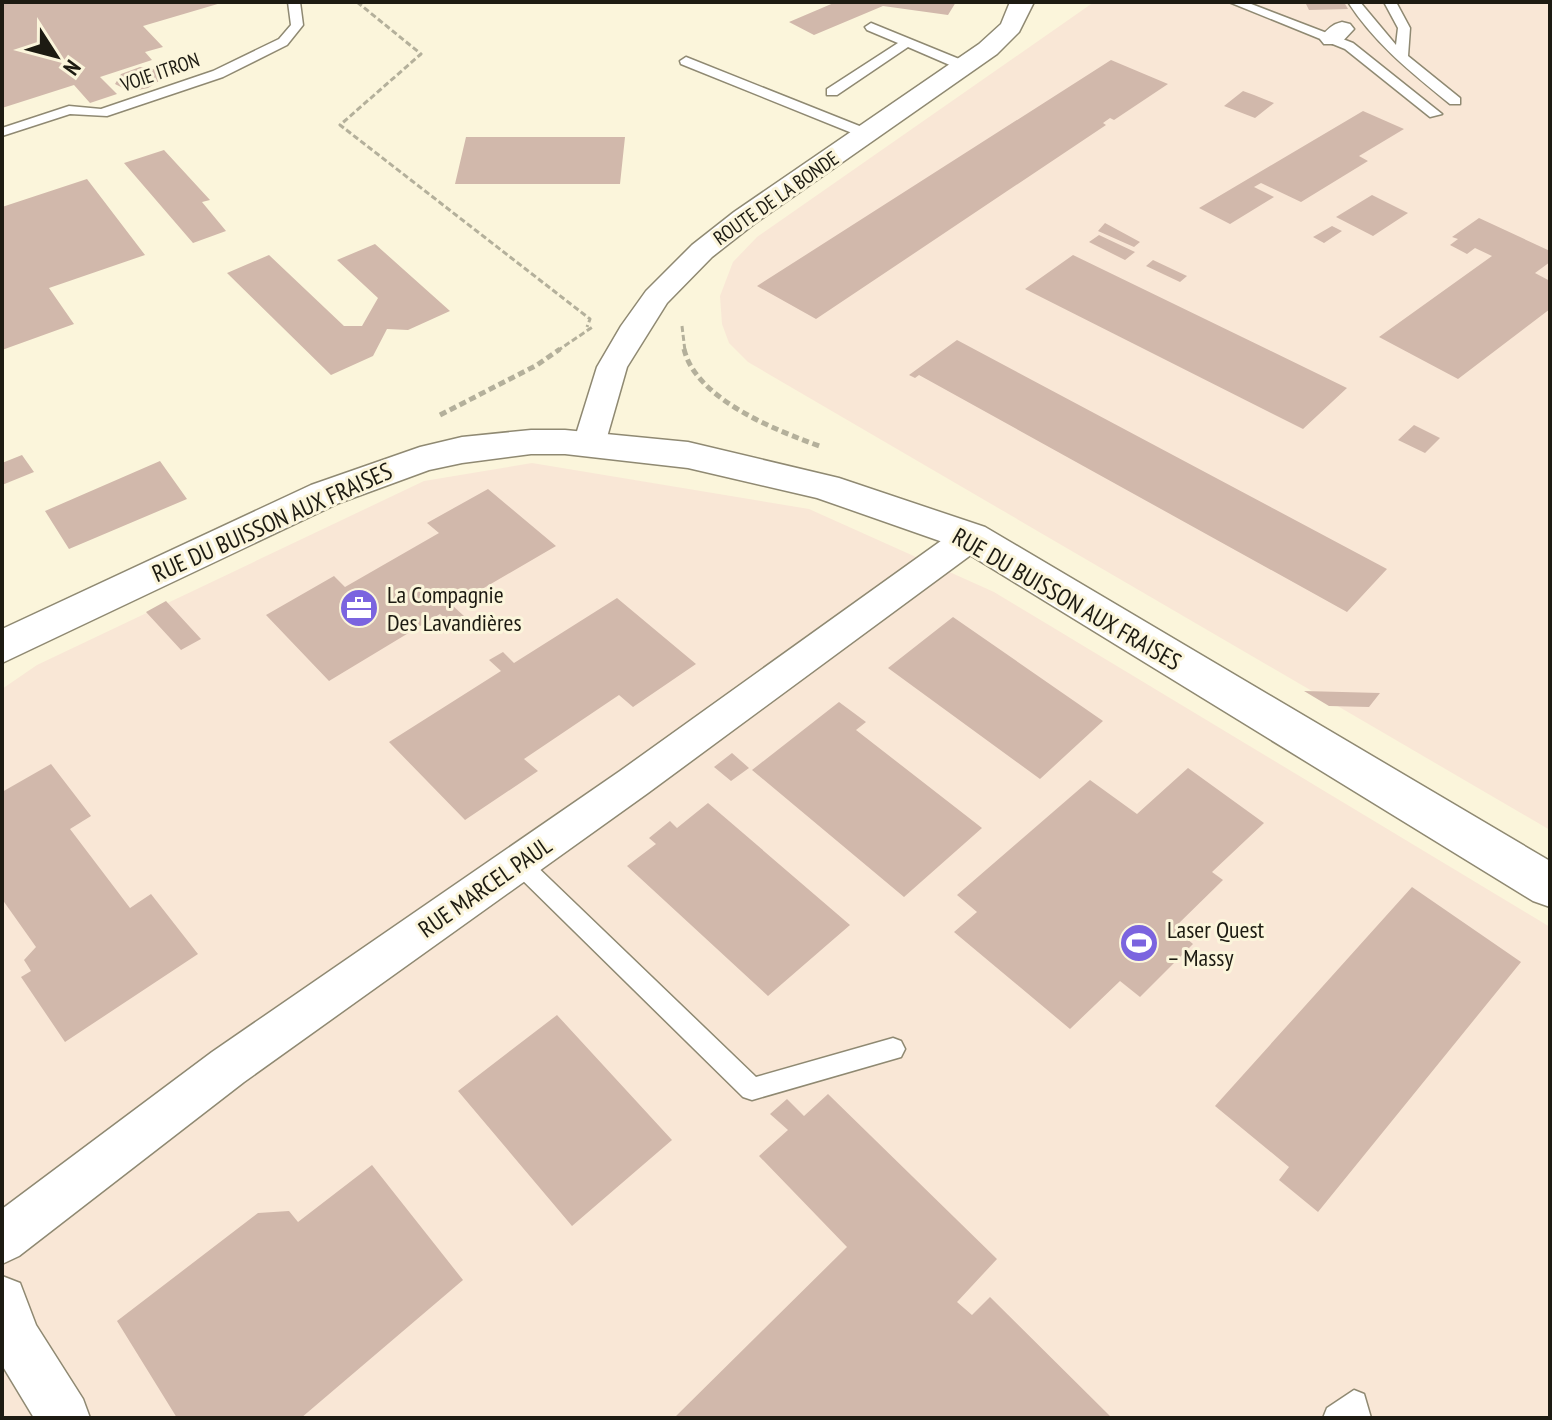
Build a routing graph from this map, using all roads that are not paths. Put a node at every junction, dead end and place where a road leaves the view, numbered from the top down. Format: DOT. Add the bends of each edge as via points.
graph roads {
  1 [pos="294,2"];
  2 [pos="1022,2"];
  3 [pos="1235,2"];
  4 [pos="1390,2"];
  5 [pos="1347,21"];
  6 [pos="871,27"];
  7 [pos="906,43"];
  8 [pos="1401,57"];
  9 [pos="686,61"];
  10 [pos="964,66"];
  11 [pos="832,92"];
  12 [pos="1455,101"];
  13 [pos="1435,114"];
  14 [pos="2,132"];
  15 [pos="867,134"];
  16 [pos="589,444"];
  17 [pos="971,537"];
  18 [pos="2,647"];
  19 [pos="519,863"];
  20 [pos="1550,886"];
  21 [pos="893,1049"];
  22 [pos="2,1239"];
  23 [pos="2,1301"];
  24 [pos="64,1418"];
  25 [pos="1337,1418"];
  26 [pos="1357,1418"];
  1 -- 14 [label="lane, VOIE ITRON" via="297,25 283,42 218,74 102,113 69,110"];
  2 -- 10 [label="street, ROUTE DE LA BONDE" via="1011,27"];
  3 -- 5 [label="lane"];
  4 -- 8 [label="lane" via="1404,28"];
  5 -- 8 [label="lane"];
  5 -- 13 [label="lane" via="1349,46"];
  6 -- 7 [label="lane"];
  7 -- 10 [label="lane"];
  7 -- 11 [label="lane"];
  8 -- 12 [label="lane"];
  9 -- 15 [label="lane"];
  10 -- 15 [label="street, ROUTE DE LA BONDE"];
  15 -- 16 [label="street, ROUTE DE LA BONDE" via="744,218 656,297 612,367"];
  16 -- 17 [label="street, RUE DU BUISSON AUX FRAISES" via="747,468 825,487"];
  16 -- 18 [label="street, RUE DU BUISSON AUX FRAISES" via="531,442 462,450 383,471"];
  17 -- 19 [label="street, RUE MARCEL PAUL"];
  17 -- 20 [label="street, RUE DU BUISSON AUX FRAISES"];
  19 -- 21 [label="lane" via="752,1089"];
  19 -- 22 [label="street, RUE MARCEL PAUL" via="228,1067"];
  23 -- 24 [label="street" via="16,1340"];
  25 -- 26 [label="lane" via="1354,1404"];
}
